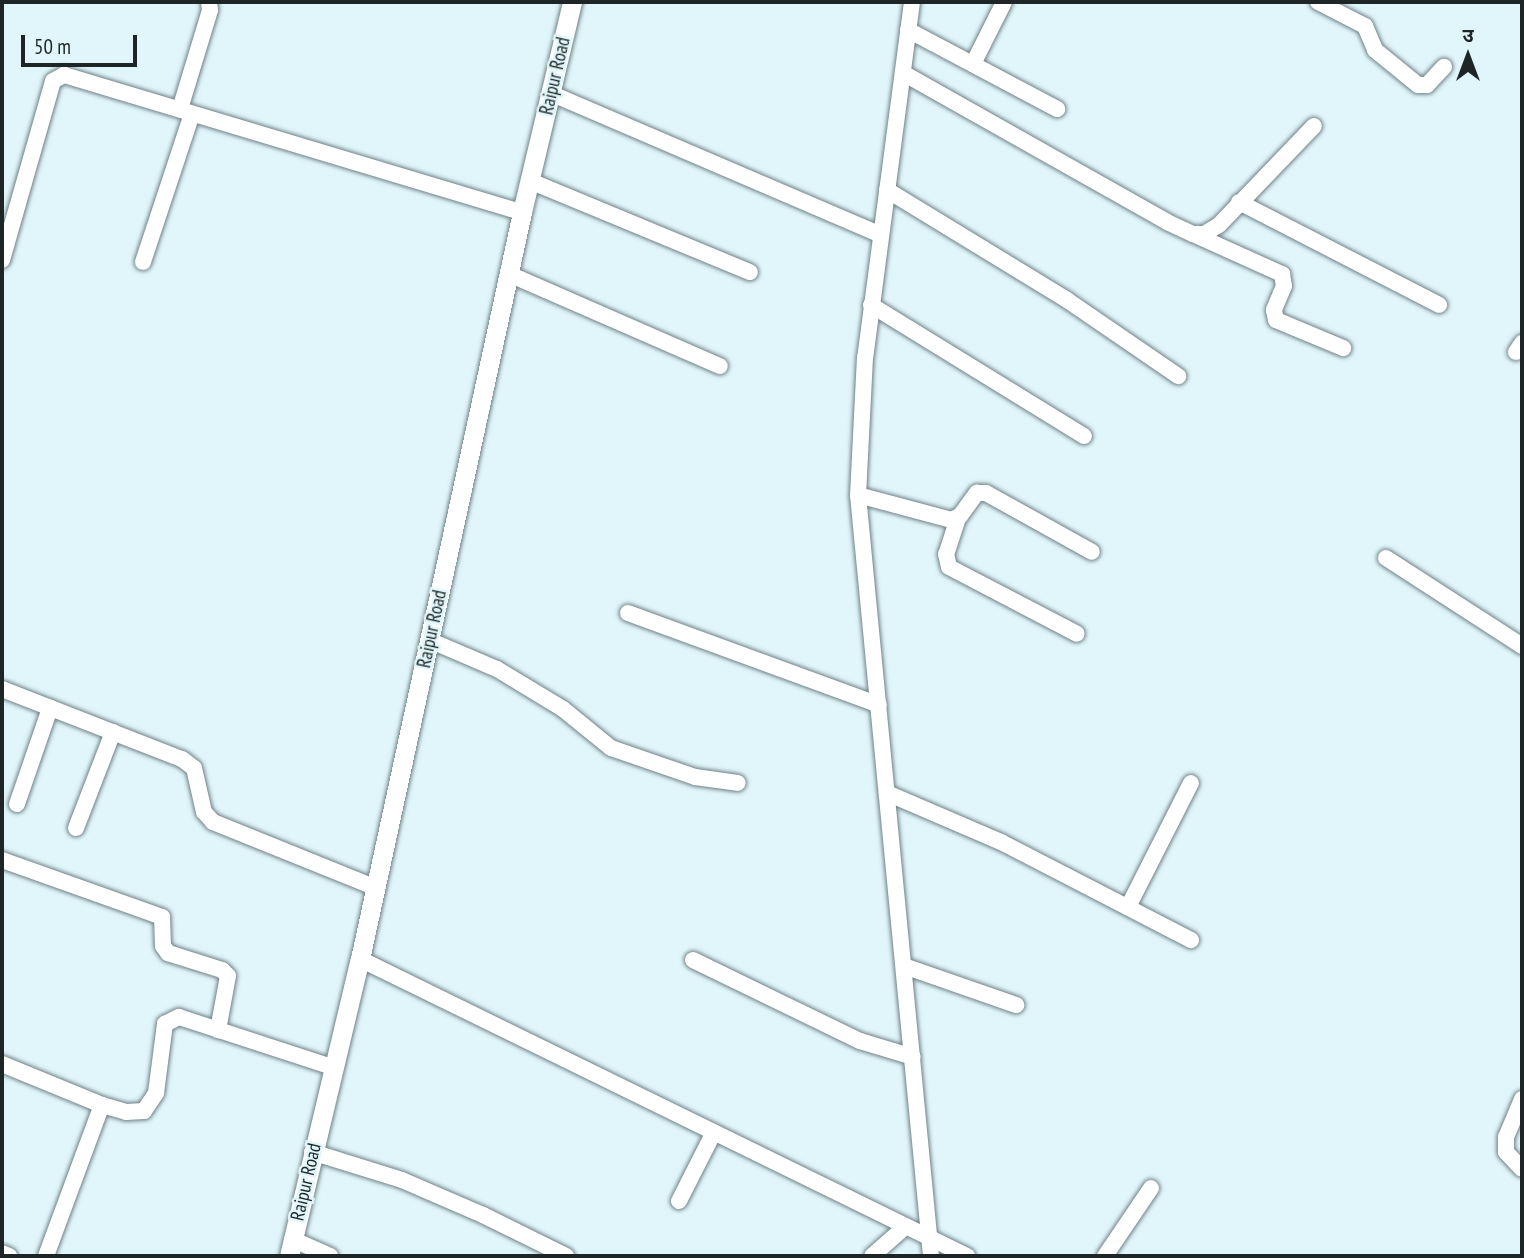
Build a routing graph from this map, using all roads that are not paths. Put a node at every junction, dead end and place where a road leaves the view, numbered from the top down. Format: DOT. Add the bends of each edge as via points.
graph roads {
  1 [pos="209,2"];
  2 [pos="572,2"];
  3 [pos="912,2"];
  4 [pos="1004,2"];
  5 [pos="1318,2"];
  6 [pos="908,30"];
  7 [pos="973,64"];
  8 [pos="1444,67"];
  9 [pos="903,73"];
  10 [pos="551,93"];
  11 [pos="1057,109"];
  12 [pos="186,112"];
  13 [pos="1314,126"];
  14 [pos="530,181"];
  15 [pos="887,190"];
  16 [pos="1239,202"];
  17 [pos="522,212"];
  18 [pos="7,223"];
  19 [pos="881,234"];
  20 [pos="1193,234"];
  21 [pos="2,260"];
  22 [pos="143,262"];
  23 [pos="750,272"];
  24 [pos="509,274"];
  25 [pos="872,305"];
  26 [pos="1439,305"];
  27 [pos="1343,348"];
  28 [pos="720,366"];
  29 [pos="1178,376"];
  30 [pos="1084,436"];
  31 [pos="858,495"];
  32 [pos="958,518"];
  33 [pos="1093,552"];
  34 [pos="1386,558"];
  35 [pos="628,613"];
  36 [pos="1077,634"];
  37 [pos="429,640"];
  38 [pos="1522,646"];
  39 [pos="2,689"];
  40 [pos="878,705"];
  41 [pos="50,708"];
  42 [pos="113,732"];
  43 [pos="738,783"];
  44 [pos="1191,783"];
  45 [pos="887,793"];
  46 [pos="16,804"];
  47 [pos="76,828"];
  48 [pos="2,860"];
  49 [pos="376,888"];
  50 [pos="1128,907"];
  51 [pos="1191,940"];
  52 [pos="360,959"];
  53 [pos="694,960"];
  54 [pos="904,966"];
  55 [pos="1016,1005"];
  56 [pos="218,1030"];
  57 [pos="913,1057"];
  58 [pos="2,1064"];
  59 [pos="332,1067"];
  60 [pos="1522,1099"];
  61 [pos="102,1105"];
  62 [pos="714,1132"];
  63 [pos="313,1152"];
  64 [pos="1522,1169"];
  65 [pos="1151,1188"];
  66 [pos="679,1201"];
  67 [pos="906,1226"];
  68 [pos="930,1238"];
  69 [pos="290,1248"];
  70 [pos="2,1253"];
  71 [pos="9,1256"];
  72 [pos="46,1256"];
  73 [pos="330,1256"];
  74 [pos="566,1256"];
  75 [pos="872,1256"];
  76 [pos="931,1256"];
  77 [pos="967,1256"];
  78 [pos="1105,1256"];
  1 -- 12 [label="street"];
  2 -- 10 [label="main road, Raipur Road"];
  3 -- 6 [label="street"];
  4 -- 7 [label="street"];
  5 -- 8 [label="street" via="1365,26 1375,50 1420,87"];
  6 -- 7 [label="street"];
  6 -- 9 [label="street"];
  7 -- 11 [label="street"];
  9 -- 15 [label="street"];
  9 -- 20 [label="street"];
  10 -- 14 [label="main road, Raipur Road"];
  10 -- 19 [label="street"];
  12 -- 17 [label="street"];
  12 -- 18 [label="street" via="70,75 55,78"];
  12 -- 22 [label="street"];
  13 -- 16 [label="street"];
  14 -- 17 [label="main road, Raipur Road"];
  14 -- 23 [label="street"];
  15 -- 19 [label="street"];
  15 -- 29 [label="street" via="1067,300"];
  16 -- 20 [label="street" via="1212,231"];
  16 -- 26 [label="street"];
  17 -- 24 [label="main road, Raipur Road"];
  18 -- 21 [label="street"];
  19 -- 25 [label="street"];
  20 -- 27 [label="street" via="1283,274 1276,320"];
  24 -- 28 [label="street"];
  24 -- 37 [label="main road, Raipur Road"];
  25 -- 30 [label="street"];
  25 -- 31 [label="street" via="864,357"];
  31 -- 32 [label="street" via="943,519"];
  31 -- 40 [label="street"];
  32 -- 33 [label="street" via="977,493 986,493"];
  32 -- 36 [label="street" via="946,554 949,567"];
  34 -- 38 [label="street"];
  35 -- 40 [label="street"];
  37 -- 43 [label="street" via="497,669 563,709 611,747 695,777"];
  37 -- 49 [label="main road, Raipur Road"];
  39 -- 41 [label="street"];
  40 -- 45 [label="street"];
  41 -- 42 [label="street"];
  41 -- 46 [label="street"];
  42 -- 47 [label="street"];
  42 -- 49 [label="street" via="194,768 204,812 218,826"];
  44 -- 50 [label="street"];
  45 -- 50 [label="street" via="1002,842"];
  45 -- 54 [label="street"];
  48 -- 56 [label="street" via="162,917 167,953 228,976"];
  49 -- 52 [label="main road, Raipur Road"];
  50 -- 51 [label="street"];
  52 -- 59 [label="main road, Raipur Road"];
  52 -- 62 [label="street"];
  53 -- 57 [label="street" via="860,1041"];
  54 -- 55 [label="street"];
  54 -- 57 [label="street"];
  56 -- 59 [label="street"];
  56 -- 61 [label="street" via="185,1018 168,1021 163,1029 156,1093 149,1108 127,1112"];
  57 -- 68 [label="street"];
  58 -- 61 [label="street"];
  59 -- 63 [label="main road, Raipur Road"];
  60 -- 64 [label="street" via="1508,1128 1506,1145 1509,1157"];
  61 -- 72 [label="street"];
  62 -- 66 [label="street"];
  62 -- 67 [label="street"];
  63 -- 69 [label="main road, Raipur Road"];
  63 -- 74 [label="street" via="402,1180"];
  65 -- 78 [label="street"];
  67 -- 68 [label="street"];
  67 -- 75 [label="street"];
  68 -- 76 [label="street"];
  68 -- 77 [label="street"];
  69 -- 73 [label="street"];
  70 -- 71 [label="street"];
}
